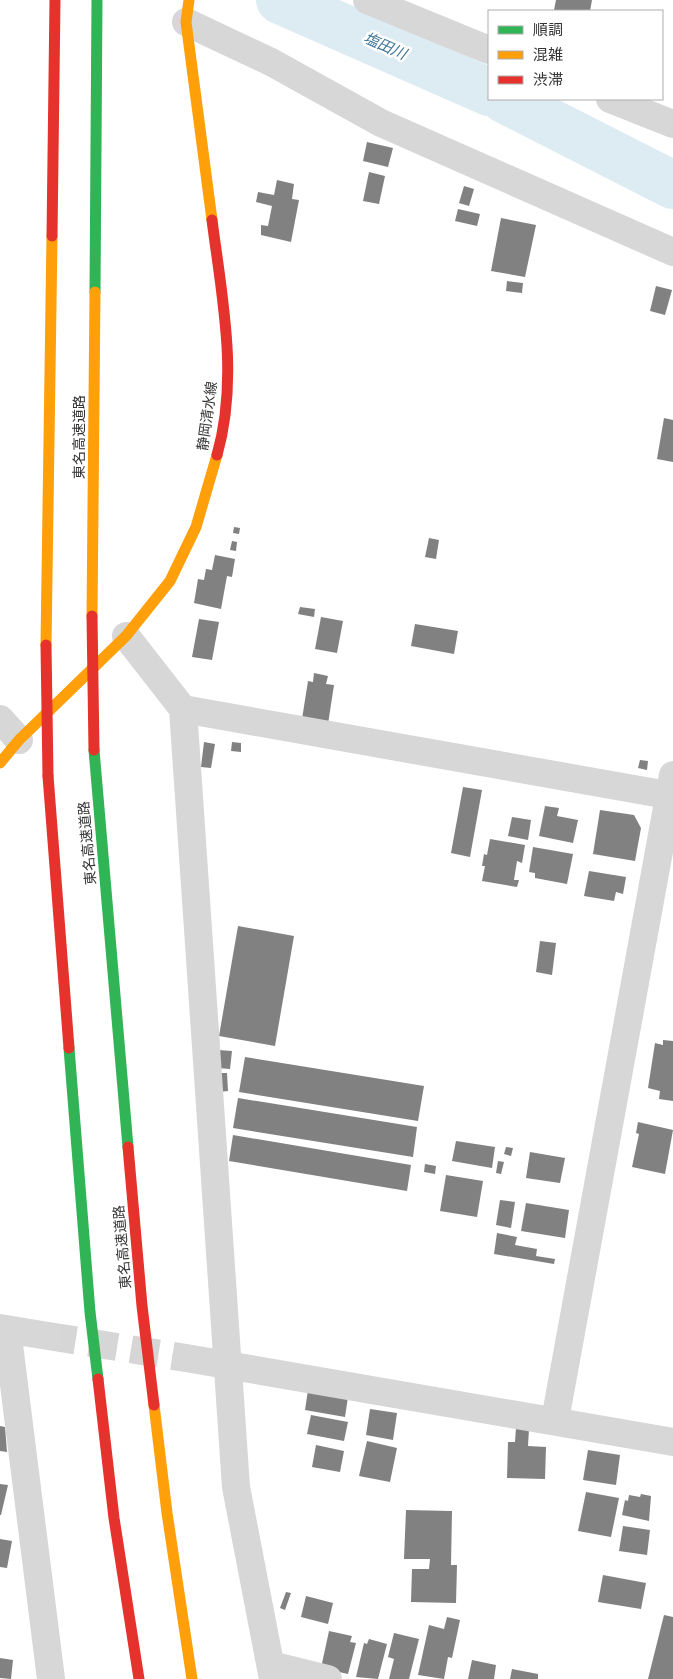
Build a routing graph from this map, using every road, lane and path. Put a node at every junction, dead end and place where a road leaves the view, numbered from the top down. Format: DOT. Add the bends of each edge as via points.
graph roads {
  1 [pos="55,0"];
  2 [pos="97,0"];
  3 [pos="367,0"];
  4 [pos="188,11"];
  5 [pos="488,50"];
  6 [pos="613,100"];
  7 [pos="673,124"];
  8 [pos="673,252"];
  9 [pos="126,636"];
  10 [pos="183,709"];
  11 [pos="0,719"];
  12 [pos="19,740"];
  13 [pos="0,763"];
  14 [pos="672,789"];
  15 [pos="3,1328"];
  16 [pos="48,1336"];
  17 [pos="186,1358"];
  18 [pos="228,1366"];
  19 [pos="555,1420"];
  20 [pos="673,1442"];
  21 [pos="272,1672"];
  22 [pos="51,1679"];
  23 [pos="139,1679"];
  24 [pos="192,1679"];
  25 [pos="328,1679"];
  1 -- 23 [label="main road, bridge" via="46,645 48,776 90,1312 114,1518"];
  2 -- 24 [label="main road, 東名高速道路, bridge" via="92,616 94,750 142,1306 167,1513"];
  3 -- 5 [label="street"];
  4 -- 8 [label="street" via="381,123"];
  4 -- 9 [label="main road, 静岡清水線" via="229,356 221,440 196,527 170,581"];
  6 -- 7 [label="street"];
  9 -- 10 [label="street"];
  9 -- 12 [label="main road, 静岡清水線"];
  10 -- 14 [label="street"];
  10 -- 18 [label="street"];
  11 -- 12 [label="street"];
  12 -- 13 [label="main road, 静岡清水線"];
  14 -- 19 [label="street"];
  15 -- 16 [label="street"];
  15 -- 22 [label="street"];
  17 -- 18 [label="street"];
  18 -- 19 [label="street"];
  18 -- 21 [label="street" via="236,1487"];
  19 -- 20 [label="street"];
  21 -- 25 [label="street"];
}
